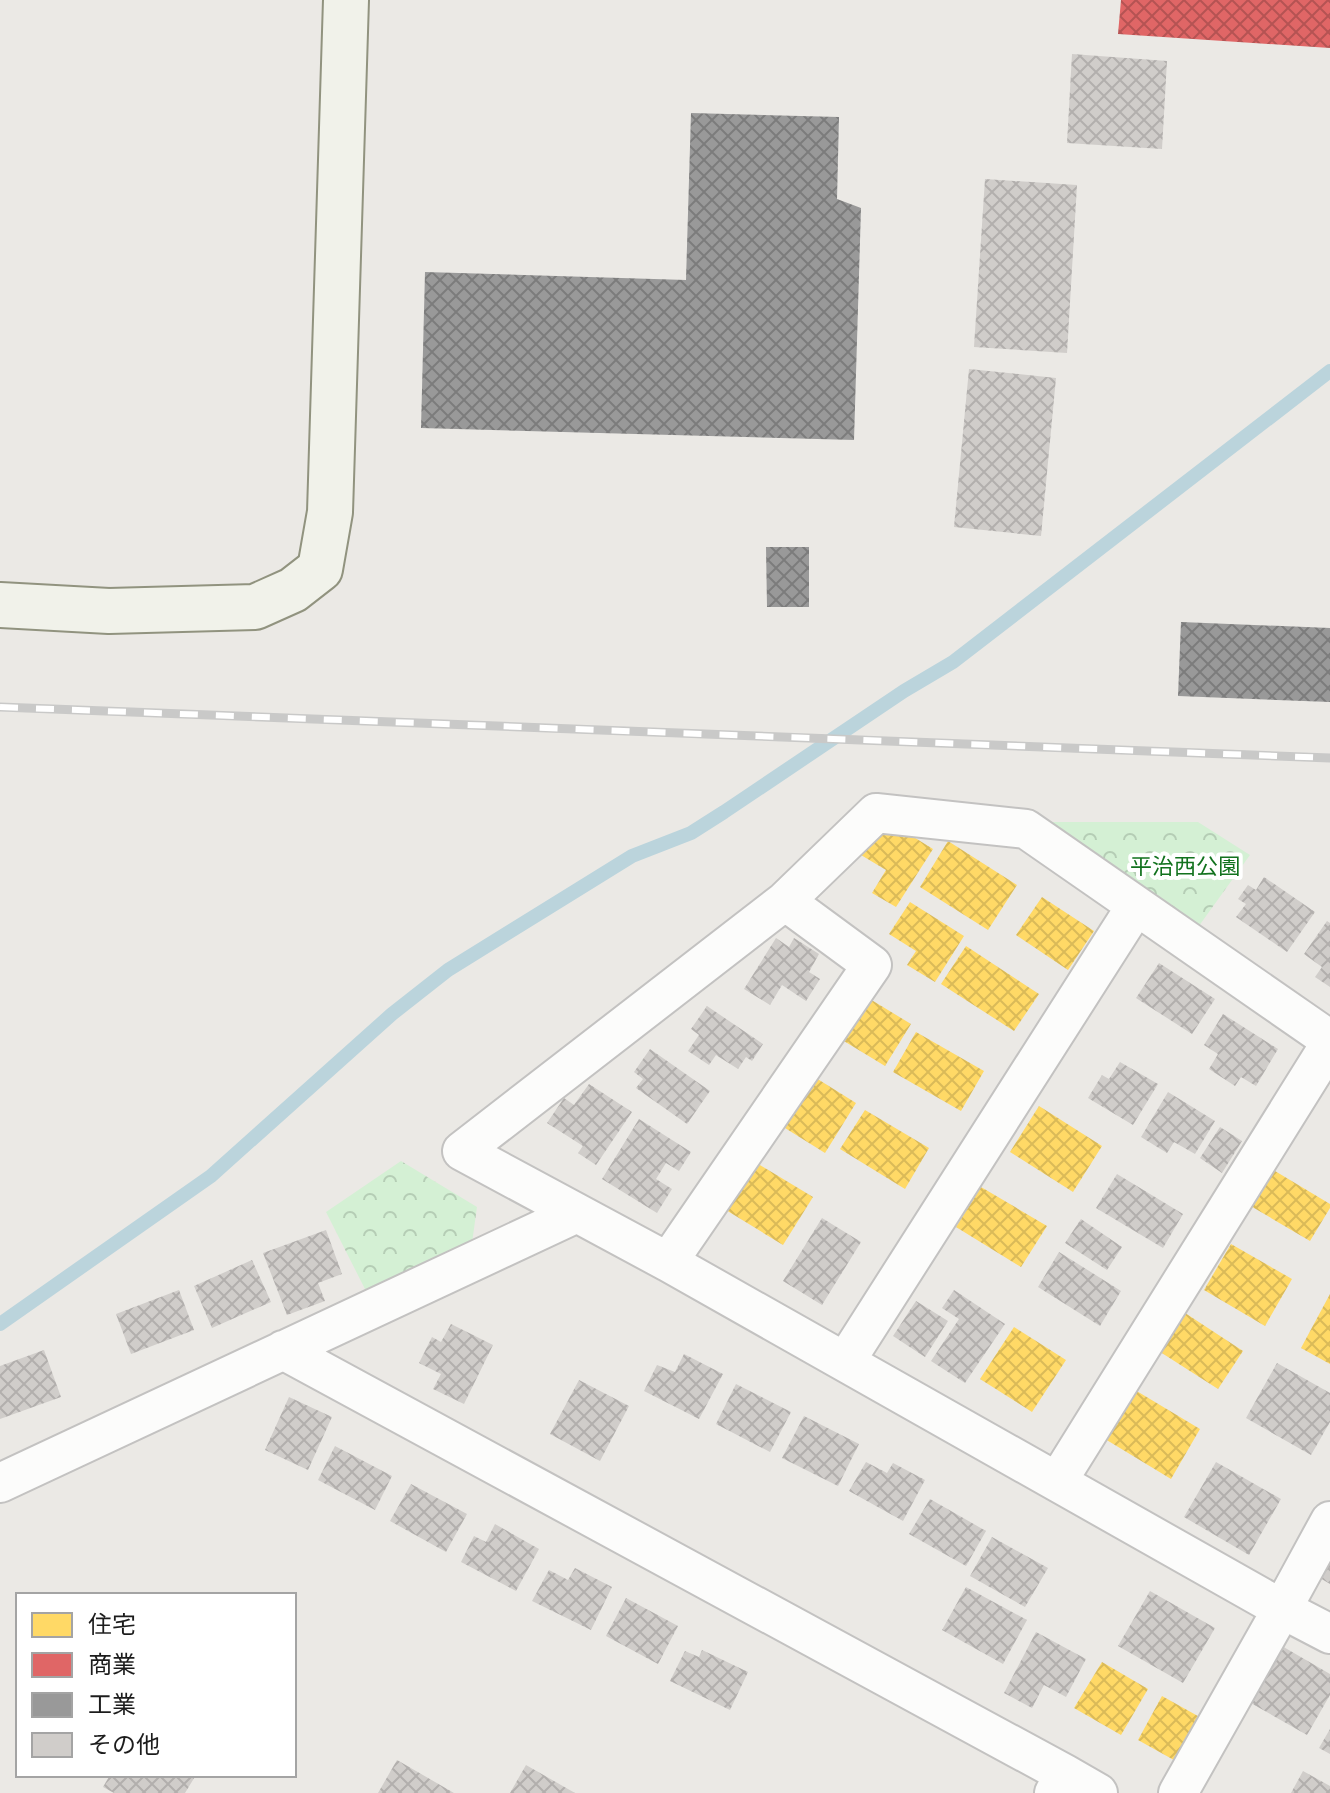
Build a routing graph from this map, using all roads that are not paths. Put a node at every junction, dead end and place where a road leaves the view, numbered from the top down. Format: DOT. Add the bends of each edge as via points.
graph roads {
  1 [pos="346,0"];
  2 [pos="0,605"];
  3 [pos="785,901"];
  4 [pos="1136,906"];
  5 [pos="1330,1042"];
  6 [pos="577,1213"];
  7 [pos="668,1262"];
  8 [pos="283,1350"];
  9 [pos="845,1362"];
  10 [pos="1057,1482"];
  11 [pos="0,1483"];
  12 [pos="1330,1521"];
  13 [pos="1282,1609"];
  14 [pos="1330,1634"];
  15 [pos="1060,1784"];
  16 [pos="1098,1793"];
  17 [pos="1178,1793"];
  1 -- 2 [label="street" via="330,512 320,569 293,590 255,607 109,611"];
  3 -- 4 [label="street" via="876,813 1026,829"];
  3 -- 6 [label="street" via="462,1151"];
  3 -- 7 [label="street" via="872,965"];
  4 -- 5 [label="street"];
  4 -- 9 [label="street"];
  5 -- 10 [label="street"];
  6 -- 7 [label="street"];
  6 -- 8 [label="street"];
  7 -- 9 [label="street"];
  8 -- 11 [label="street"];
  8 -- 15 [label="street"];
  9 -- 10 [label="street"];
  10 -- 13 [label="street"];
  12 -- 13 [label="street"];
  13 -- 14 [label="street"];
  13 -- 17 [label="street"];
  15 -- 16 [label="street"];
}
